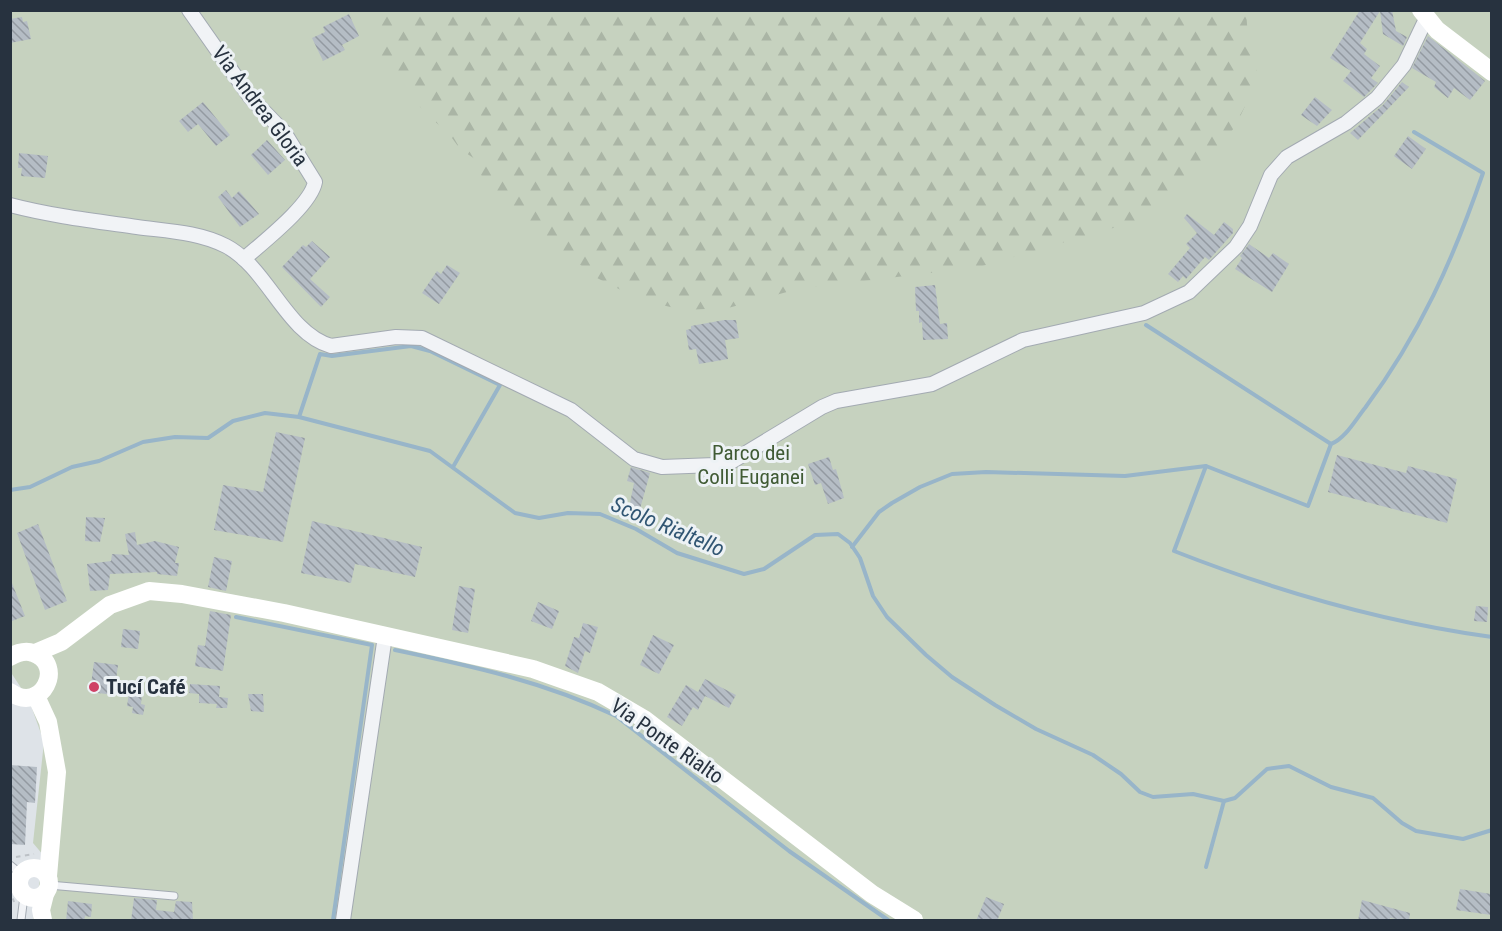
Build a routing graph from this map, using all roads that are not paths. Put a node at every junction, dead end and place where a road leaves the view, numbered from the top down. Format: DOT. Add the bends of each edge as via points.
graph roads {
  1 [pos="189,10"];
  2 [pos="1424,15"];
  3 [pos="1491,72"];
  4 [pos="10,206"];
  5 [pos="244,259"];
  6 [pos="385,636"];
  7 [pos="61,642"];
  8 [pos="35,653"];
  9 [pos="11,655"];
  10 [pos="48,667"];
  11 [pos="10,692"];
  12 [pos="36,696"];
  13 [pos="36,883"];
  14 [pos="174,896"];
  15 [pos="21,921"];
  16 [pos="343,921"];
  17 [pos="914,921"];
  1 -- 5 [label="street, Via Andrea Gloria" via="250,97 284,132 315,182 314,191 304,202"];
  2 -- 3 [label="main road"];
  2 -- 5 [label="street" via="1404,65 1377,98 1346,123 1287,157 1271,175 1250,226 1236,247 1189,292 1144,313 1023,340 932,384 822,406 745,455 715,465 662,467 641,462 571,410 422,338 322,344 304,330"];
  4 -- 5 [label="street" via="205,237"];
  6 -- 7 [label="main road, Via Ponte Rialto" via="227,602 149,591 110,605"];
  6 -- 16 [label="street"];
  6 -- 17 [label="main road, Via Ponte Rialto" via="533,669 605,697 644,719 872,894"];
  7 -- 8 [label="main road, Via Ponte Rialto"];
  7 -- 10 [label="main road, Via Ponte Rialto"];
  8 -- 9 [label="main road, Via Ponte Rialto"];
  8 -- 10 [label="main road"];
  10 -- 12 [label="main road, Via Ponte Rialto" via="48,680"];
  11 -- 12 [label="main road" via="24,698"];
  12 -- 13 [label="main road" via="48,722 57,772 55,816"];
  13 -- 14 [label="lane"];
  13 -- 15 [label="lane"];
}
